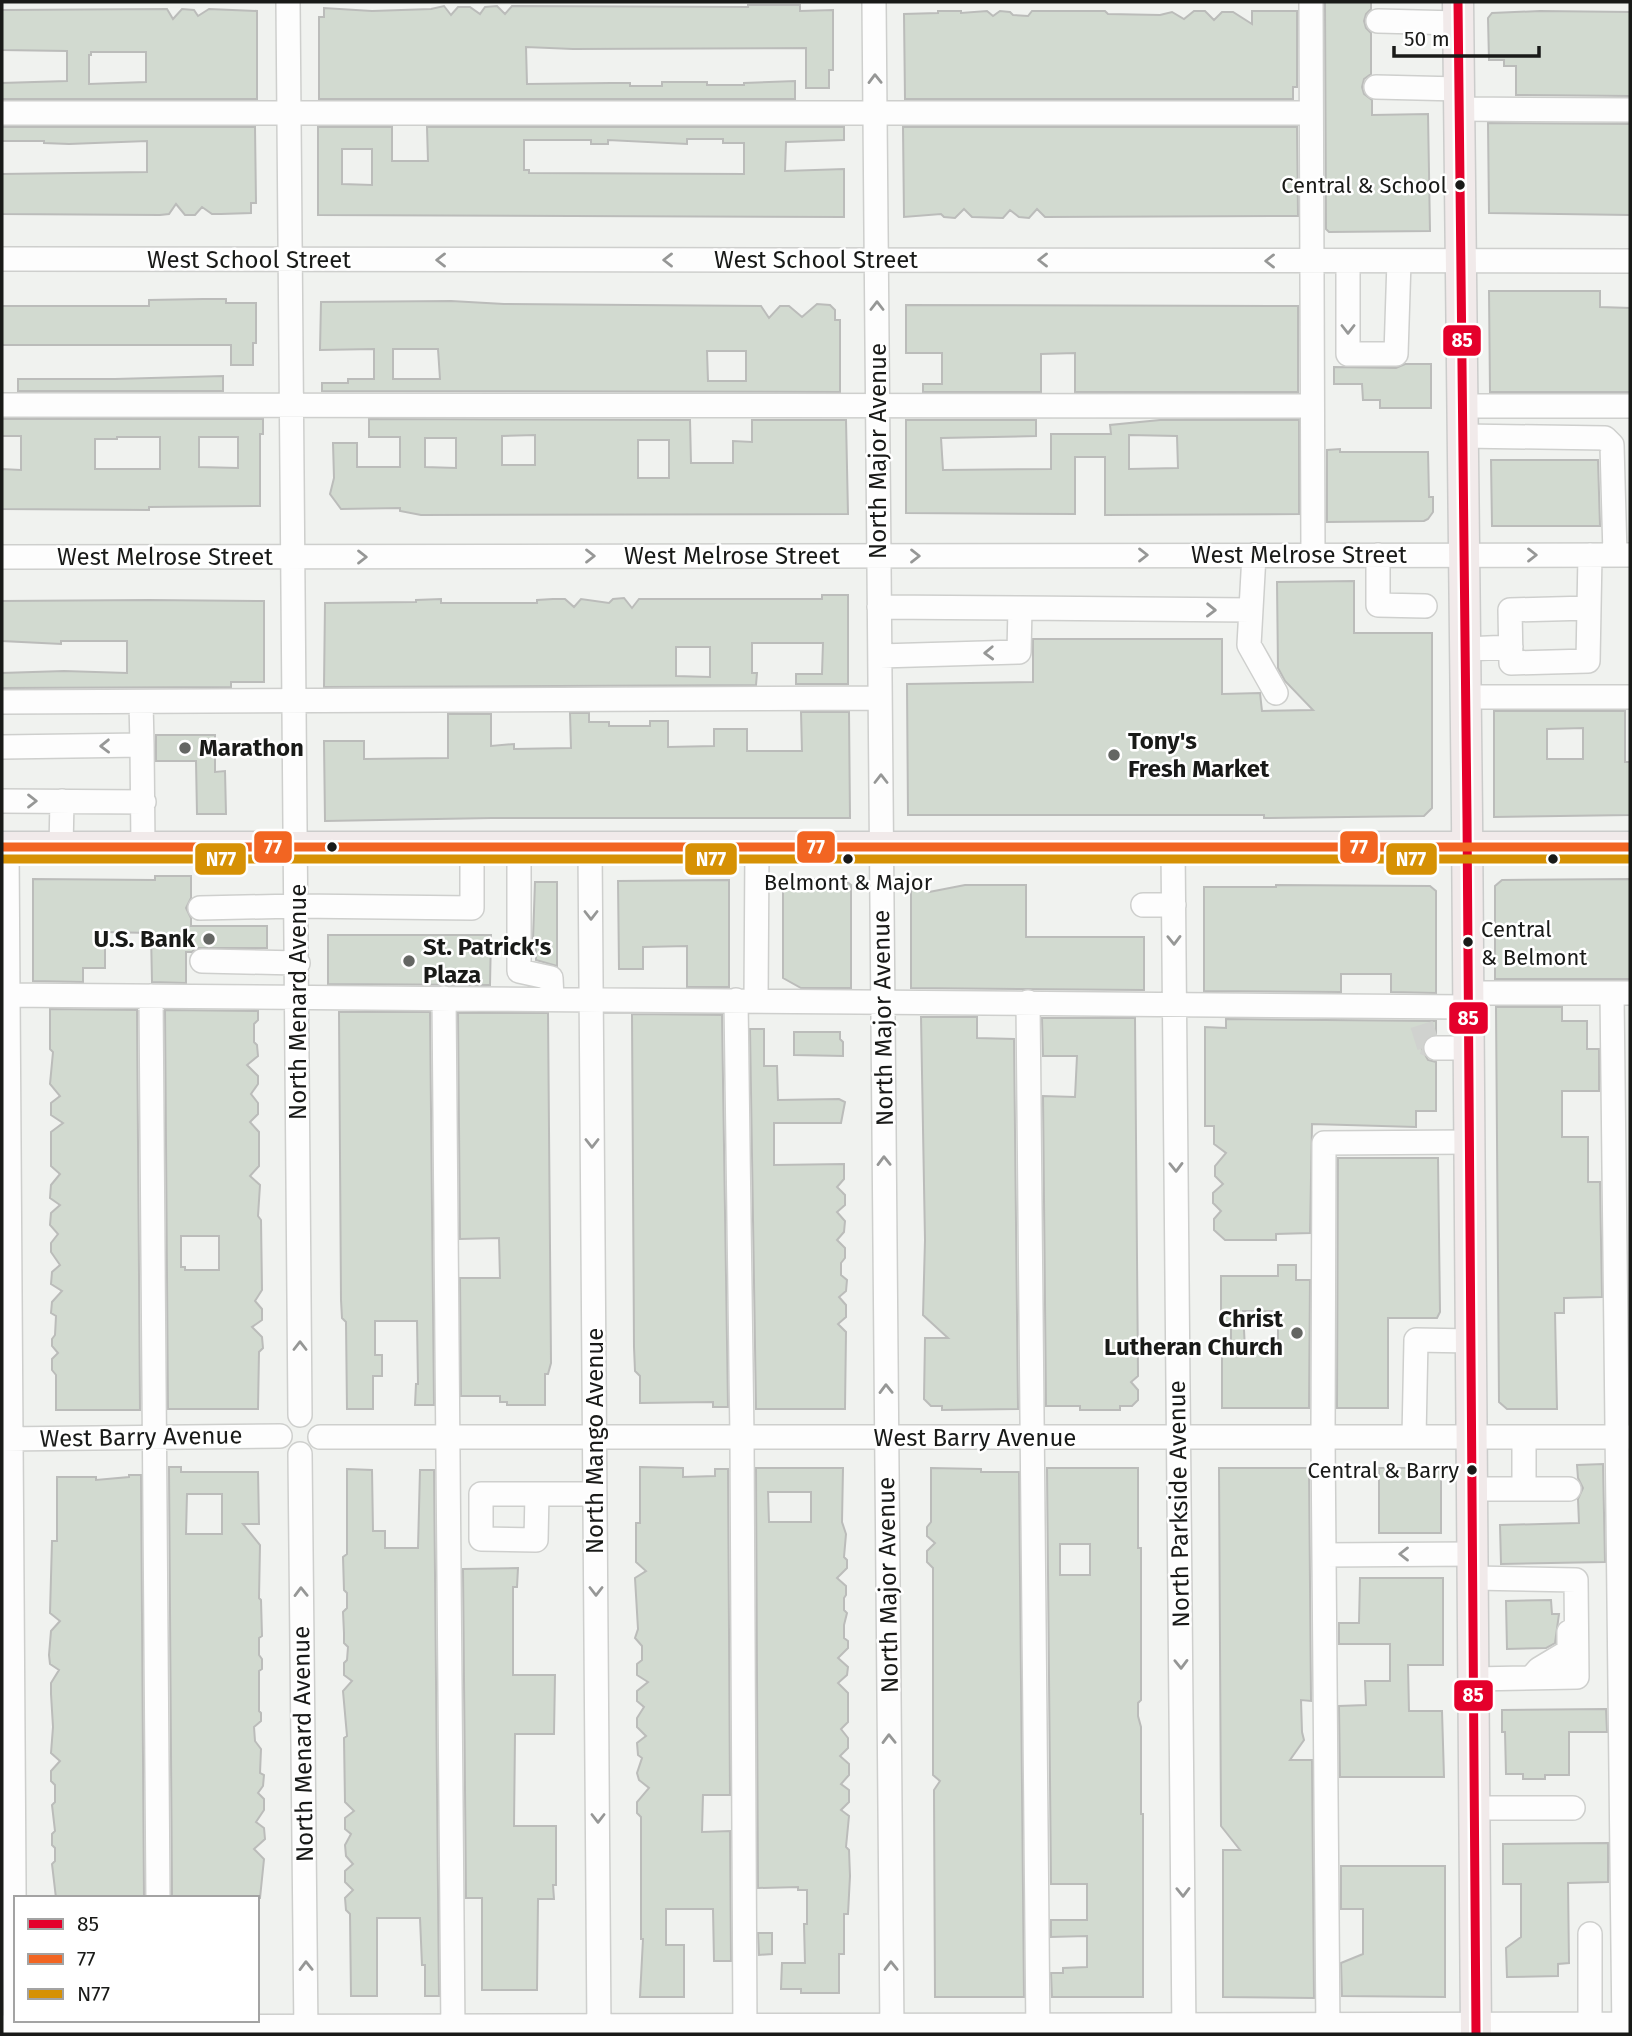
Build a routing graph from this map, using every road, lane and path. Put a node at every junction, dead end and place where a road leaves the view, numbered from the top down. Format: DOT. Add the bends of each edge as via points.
graph roads {
  1 [pos="288,2"];
  2 [pos="874,2"];
  3 [pos="1311,2"];
  4 [pos="1458,12"];
  5 [pos="1378,21"];
  6 [pos="1376,87"];
  7 [pos="1459,99"];
  8 [pos="1630,110"];
  9 [pos="2,113"];
  10 [pos="289,113"];
  11 [pos="875,113"];
  12 [pos="1311,113"];
  13 [pos="2,259"];
  14 [pos="291,260"];
  15 [pos="876,260"];
  16 [pos="1312,261"];
  17 [pos="1348,261"];
  18 [pos="1399,261"];
  19 [pos="1461,261"];
  20 [pos="1630,261"];
  21 [pos="2,405"];
  22 [pos="877,405"];
  23 [pos="292,406"];
  24 [pos="1312,406"];
  25 [pos="1462,406"];
  26 [pos="1630,406"];
  27 [pos="1463,436"];
  28 [pos="1254,555"];
  29 [pos="1313,555"];
  30 [pos="1378,555"];
  31 [pos="1464,555"];
  32 [pos="1590,555"];
  33 [pos="1623,555"];
  34 [pos="294,556"];
  35 [pos="879,556"];
  36 [pos="2,557"];
  37 [pos="1425,606"];
  38 [pos="879,607"];
  39 [pos="1020,608"];
  40 [pos="1589,608"];
  41 [pos="1251,610"];
  42 [pos="1511,647"];
  43 [pos="1465,649"];
  44 [pos="880,656"];
  45 [pos="1276,693"];
  46 [pos="1466,697"];
  47 [pos="1630,697"];
  48 [pos="880,698"];
  49 [pos="2,702"];
  50 [pos="295,702"];
  51 [pos="141,708"];
  52 [pos="2,715"];
  53 [pos="142,746"];
  54 [pos="2,747"];
  55 [pos="2,801"];
  56 [pos="62,802"];
  57 [pos="144,802"];
  58 [pos="4,847"];
  59 [pos="61,847"];
  60 [pos="144,847"];
  61 [pos="472,847"];
  62 [pos="520,847"];
  63 [pos="590,847"];
  64 [pos="757,847"];
  65 [pos="881,847"];
  66 [pos="1173,847"];
  67 [pos="1467,847"];
  68 [pos="1630,847"];
  69 [pos="297,848"];
  70 [pos="1143,905"];
  71 [pos="1174,905"];
  72 [pos="297,906"];
  73 [pos="200,908"];
  74 [pos="202,961"];
  75 [pos="298,963"];
  76 [pos="1621,993"];
  77 [pos="5,995"];
  78 [pos="151,996"];
  79 [pos="298,997"];
  80 [pos="444,998"];
  81 [pos="552,999"];
  82 [pos="591,999"];
  83 [pos="746,1000"];
  84 [pos="883,1001"];
  85 [pos="1028,1002"];
  86 [pos="1175,1004"];
  87 [pos="1468,1020"];
  88 [pos="1436,1040"];
  89 [pos="1469,1142"];
  90 [pos="1471,1341"];
  91 [pos="300,1415"];
  92 [pos="281,1436"];
  93 [pos="155,1437"];
  94 [pos="320,1437"];
  95 [pos="1415,1437"];
  96 [pos="1472,1437"];
  97 [pos="1524,1437"];
  98 [pos="1624,1437"];
  99 [pos="449,1438"];
  100 [pos="595,1438"];
  101 [pos="741,1438"];
  102 [pos="887,1438"];
  103 [pos="1033,1438"];
  104 [pos="1178,1438"];
  105 [pos="1324,1438"];
  106 [pos="6,1439"];
  107 [pos="300,1454"];
  108 [pos="1472,1489"];
  109 [pos="1524,1489"];
  110 [pos="1569,1489"];
  111 [pos="537,1494"];
  112 [pos="595,1494"];
  113 [pos="1324,1555"];
  114 [pos="1482,1570"];
  115 [pos="1473,1679"];
  116 [pos="1474,1808"];
  117 [pos="1573,1808"];
  118 [pos="158,1896"];
  119 [pos="1590,1934"];
  120 [pos="1590,2024"];
  121 [pos="159,2027"];
  122 [pos="1626,2028"];
  123 [pos="10,2029"];
  124 [pos="1476,2029"];
  125 [pos="306,2030"];
  126 [pos="453,2030"];
  127 [pos="599,2030"];
  128 [pos="745,2030"];
  129 [pos="892,2030"];
  130 [pos="1038,2030"];
  131 [pos="1184,2030"];
  132 [pos="1328,2030"];
  1 -- 10 [label="street, North Menard Avenue"];
  11 -- 2 [label="street, North Major Avenue, one-way"];
  3 -- 12 [label="street"];
  4 -- 5 [label="street"];
  4 -- 7 [label="main road"];
  6 -- 7 [label="street"];
  7 -- 8 [label="street"];
  7 -- 19 [label="main road"];
  9 -- 10 [label="street"];
  10 -- 11 [label="street"];
  10 -- 14 [label="street, North Menard Avenue"];
  11 -- 12 [label="street"];
  11 -- 15 [label="street, North Major Avenue"];
  12 -- 16 [label="street"];
  13 -- 14 [label="street, West School Street"];
  15 -- 14 [label="street, West School Street, one-way"];
  14 -- 23 [label="street, North Menard Avenue"];
  16 -- 15 [label="street, West School Street, one-way"];
  22 -- 15 [label="street, North Major Avenue, one-way"];
  16 -- 17 [label="street, West School Street"];
  16 -- 24 [label="street"];
  17 -- 18 [label="street, West School Street"];
  17 -- 18 [label="street, one-way" via="1348,354 1396,354"];
  18 -- 19 [label="street, West School Street"];
  19 -- 20 [label="street, West School Street"];
  19 -- 25 [label="main road"];
  21 -- 23 [label="street"];
  22 -- 23 [label="street"];
  22 -- 24 [label="street"];
  22 -- 35 [label="street, North Major Avenue"];
  23 -- 34 [label="street, North Menard Avenue"];
  24 -- 29 [label="street"];
  25 -- 26 [label="street"];
  25 -- 27 [label="main road"];
  27 -- 31 [label="main road"];
  27 -- 33 [label="street" via="1609,440"];
  28 -- 29 [label="street, West Melrose Street"];
  35 -- 28 [label="street, West Melrose Street, one-way"];
  28 -- 41 [label="street"];
  29 -- 30 [label="street, West Melrose Street"];
  30 -- 31 [label="street, West Melrose Street"];
  30 -- 37 [label="street" via="1378,605"];
  31 -- 32 [label="street, West Melrose Street, one-way"];
  31 -- 43 [label="main road"];
  32 -- 33 [label="street, West Melrose Street"];
  32 -- 40 [label="street"];
  34 -- 35 [label="street, West Melrose Street, one-way"];
  34 -- 36 [label="street, West Melrose Street"];
  34 -- 50 [label="street, North Menard Avenue"];
  35 -- 38 [label="street, North Major Avenue"];
  38 -- 39 [label="street"];
  38 -- 44 [label="street, North Major Avenue"];
  39 -- 41 [label="street, one-way"];
  39 -- 44 [label="street, one-way" via="1019,652"];
  40 -- 42 [label="street" via="1510,610"];
  40 -- 42 [label="street" via="1588,661 1511,663"];
  41 -- 45 [label="street" via="1249,645"];
  42 -- 43 [label="street"];
  43 -- 46 [label="main road"];
  44 -- 48 [label="street, North Major Avenue"];
  46 -- 47 [label="street"];
  46 -- 67 [label="main road"];
  48 -- 50 [label="street"];
  65 -- 48 [label="street, North Major Avenue, one-way"];
  49 -- 51 [label="street"];
  50 -- 51 [label="street"];
  50 -- 69 [label="street, North Menard Avenue"];
  51 -- 52 [label="street"];
  51 -- 53 [label="street"];
  53 -- 54 [label="street, one-way"];
  53 -- 57 [label="street"];
  55 -- 56 [label="street, one-way"];
  56 -- 57 [label="street"];
  56 -- 59 [label="street"];
  57 -- 60 [label="street"];
  58 -- 59 [label="main road"];
  58 -- 77 [label="street"];
  59 -- 60 [label="main road"];
  60 -- 69 [label="main road"];
  61 -- 62 [label="main road"];
  61 -- 69 [label="main road"];
  61 -- 72 [label="street" via="472,908"];
  62 -- 63 [label="main road"];
  62 -- 81 [label="street" via="519,971 551,978"];
  63 -- 64 [label="main road"];
  63 -- 82 [label="street, North Mango Avenue, one-way"];
  64 -- 65 [label="main road"];
  64 -- 83 [label="street"];
  65 -- 66 [label="main road"];
  65 -- 84 [label="street, North Major Avenue"];
  66 -- 67 [label="main road"];
  66 -- 71 [label="street, North Parkside Avenue"];
  67 -- 68 [label="main road"];
  67 -- 87 [label="main road"];
  69 -- 72 [label="street, North Menard Avenue"];
  70 -- 71 [label="street"];
  71 -- 86 [label="street, North Parkside Avenue, one-way"];
  72 -- 73 [label="street"];
  72 -- 75 [label="street, North Menard Avenue"];
  74 -- 75 [label="street"];
  75 -- 79 [label="street, North Menard Avenue"];
  76 -- 87 [label="street"];
  76 -- 98 [label="street"];
  77 -- 78 [label="street"];
  77 -- 106 [label="street"];
  78 -- 79 [label="street"];
  78 -- 93 [label="street"];
  79 -- 80 [label="street"];
  91 -- 79 [label="street, North Menard Avenue, one-way"];
  80 -- 81 [label="street"];
  80 -- 99 [label="street"];
  81 -- 82 [label="street"];
  82 -- 83 [label="street"];
  82 -- 100 [label="street, North Mango Avenue, one-way"];
  83 -- 84 [label="street"];
  83 -- 101 [label="street"];
  84 -- 85 [label="street"];
  102 -- 84 [label="street, North Major Avenue, one-way"];
  85 -- 86 [label="street"];
  85 -- 103 [label="street"];
  86 -- 87 [label="street"];
  86 -- 104 [label="street, North Parkside Avenue, one-way"];
  87 -- 88 [label="street"];
  87 -- 89 [label="main road"];
  89 -- 90 [label="main road"];
  89 -- 105 [label="street" via="1324,1143"];
  90 -- 95 [label="street" via="1416,1340"];
  90 -- 96 [label="main road"];
  91 -- 92 [label="street" via="288,1419"];
  91 -- 94 [label="street" via="312,1419"];
  92 -- 93 [label="street, West Barry Avenue"];
  92 -- 107 [label="street" via="285,1447"];
  93 -- 106 [label="street, West Barry Avenue"];
  93 -- 118 [label="street"];
  94 -- 99 [label="street, West Barry Avenue"];
  94 -- 107 [label="street" via="314,1448"];
  95 -- 96 [label="street, West Barry Avenue"];
  95 -- 105 [label="street, West Barry Avenue"];
  96 -- 97 [label="street, West Barry Avenue"];
  96 -- 108 [label="main road"];
  97 -- 98 [label="street, West Barry Avenue"];
  97 -- 109 [label="street"];
  98 -- 122 [label="street"];
  99 -- 100 [label="street, West Barry Avenue"];
  99 -- 126 [label="street"];
  100 -- 101 [label="street, West Barry Avenue"];
  100 -- 112 [label="street, North Mango Avenue"];
  101 -- 102 [label="street, West Barry Avenue"];
  101 -- 128 [label="street"];
  102 -- 103 [label="street, West Barry Avenue"];
  129 -- 102 [label="street, North Major Avenue, one-way"];
  103 -- 104 [label="street, West Barry Avenue"];
  103 -- 130 [label="street"];
  104 -- 105 [label="street, West Barry Avenue"];
  104 -- 131 [label="street, North Parkside Avenue, one-way"];
  105 -- 113 [label="street"];
  106 -- 123 [label="street"];
  125 -- 107 [label="street, North Menard Avenue, one-way"];
  108 -- 109 [label="street"];
  108 -- 114 [label="main road"];
  109 -- 110 [label="street"];
  111 -- 112 [label="street"];
  112 -- 127 [label="street, North Mango Avenue, one-way"];
  114 -- 113 [label="street, one-way"];
  113 -- 132 [label="street"];
  114 -- 115 [label="main road"];
  114 -- 115 [label="street" via="1513,1588 1569,1593 1569,1651 1531,1678"];
  115 -- 116 [label="main road"];
  116 -- 117 [label="street"];
  116 -- 124 [label="main road"];
  119 -- 120 [label="street"];
  120 -- 122 [label="street"];
  120 -- 124 [label="street"];
  121 -- 123 [label="street"];
  121 -- 125 [label="street"];
  124 -- 132 [label="street"];
  125 -- 126 [label="street"];
  126 -- 127 [label="street"];
  127 -- 128 [label="street"];
  128 -- 129 [label="street"];
  129 -- 130 [label="street"];
  130 -- 131 [label="street"];
  131 -- 132 [label="street"];
}
